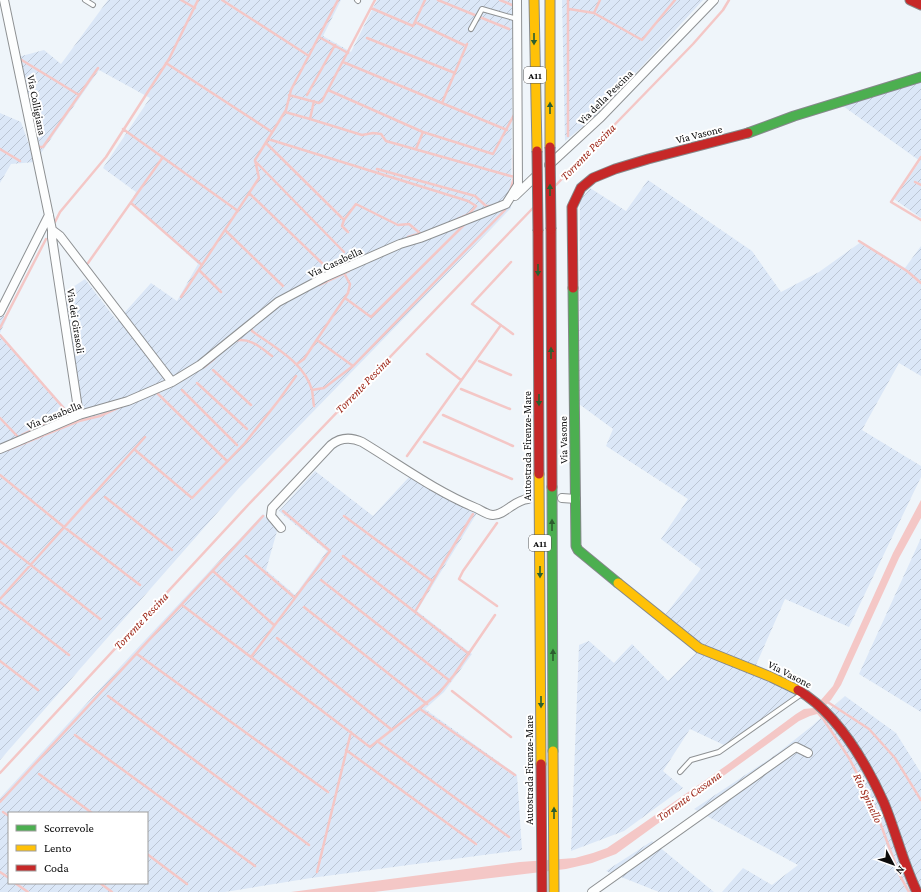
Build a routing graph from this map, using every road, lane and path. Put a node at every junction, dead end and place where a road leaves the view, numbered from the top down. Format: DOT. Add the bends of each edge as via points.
graph roads {
  1 [pos="4,0"];
  2 [pos="85,0"];
  3 [pos="517,0"];
  4 [pos="534,0"];
  5 [pos="550,0"];
  6 [pos="714,0"];
  7 [pos="93,5"];
  8 [pos="517,19"];
  9 [pos="471,29"];
  10 [pos="921,77"];
  11 [pos="506,204"];
  12 [pos="48,215"];
  13 [pos="52,230"];
  14 [pos="1,309"];
  15 [pos="172,382"];
  16 [pos="79,415"];
  17 [pos="0,449"];
  18 [pos="562,498"];
  19 [pos="576,498"];
  20 [pos="528,499"];
  21 [pos="281,528"];
  22 [pos="803,693"];
  23 [pos="808,753"];
  24 [pos="680,772"];
  25 [pos="542,892"];
  26 [pos="554,892"];
  27 [pos="592,892"];
  28 [pos="917,892"];
  1 -- 12 [label="street, Via Colligiana"];
  2 -- 7 [label="lane"];
  3 -- 8 [label="street"];
  4 -- 25 [label="main road, Autostrada Firenze-Mare / A11, one-way, bridge"];
  26 -- 5 [label="main road, A11, one-way, bridge"];
  6 -- 11 [label="street, Via della Pescina" via="601,117"];
  8 -- 9 [label="lane" via="482,9"];
  8 -- 11 [label="street" via="518,185"];
  10 -- 19 [label="main road, Via Vasone" via="794,116 745,134 615,169 594,178 581,188 572,207"];
  11 -- 15 [label="street, Via Casabella" via="400,244 325,277 278,302 200,365"];
  12 -- 13 [label="street, Via Colligiana"];
  12 -- 14 [label="street"];
  13 -- 15 [label="street" via="60,236"];
  13 -- 16 [label="street, Via dei Girasoli"];
  15 -- 16 [label="street, Via Casabella" via="128,401"];
  16 -- 17 [label="street, Via Casabella"];
  18 -- 19 [label="street"];
  19 -- 22 [label="main road, Via Vasone" via="575,542 580,552 699,648"];
  20 -- 21 [label="street" via="522,499 492,515 435,488 362,442 347,438 332,445 272,508 271,516"];
  22 -- 24 [label="lane" via="719,752 691,760"];
  22 -- 28 [label="main road, Via Vasone" via="815,701 847,737 863,762 884,804"];
  23 -- 27 [label="street" via="796,747"];
}
